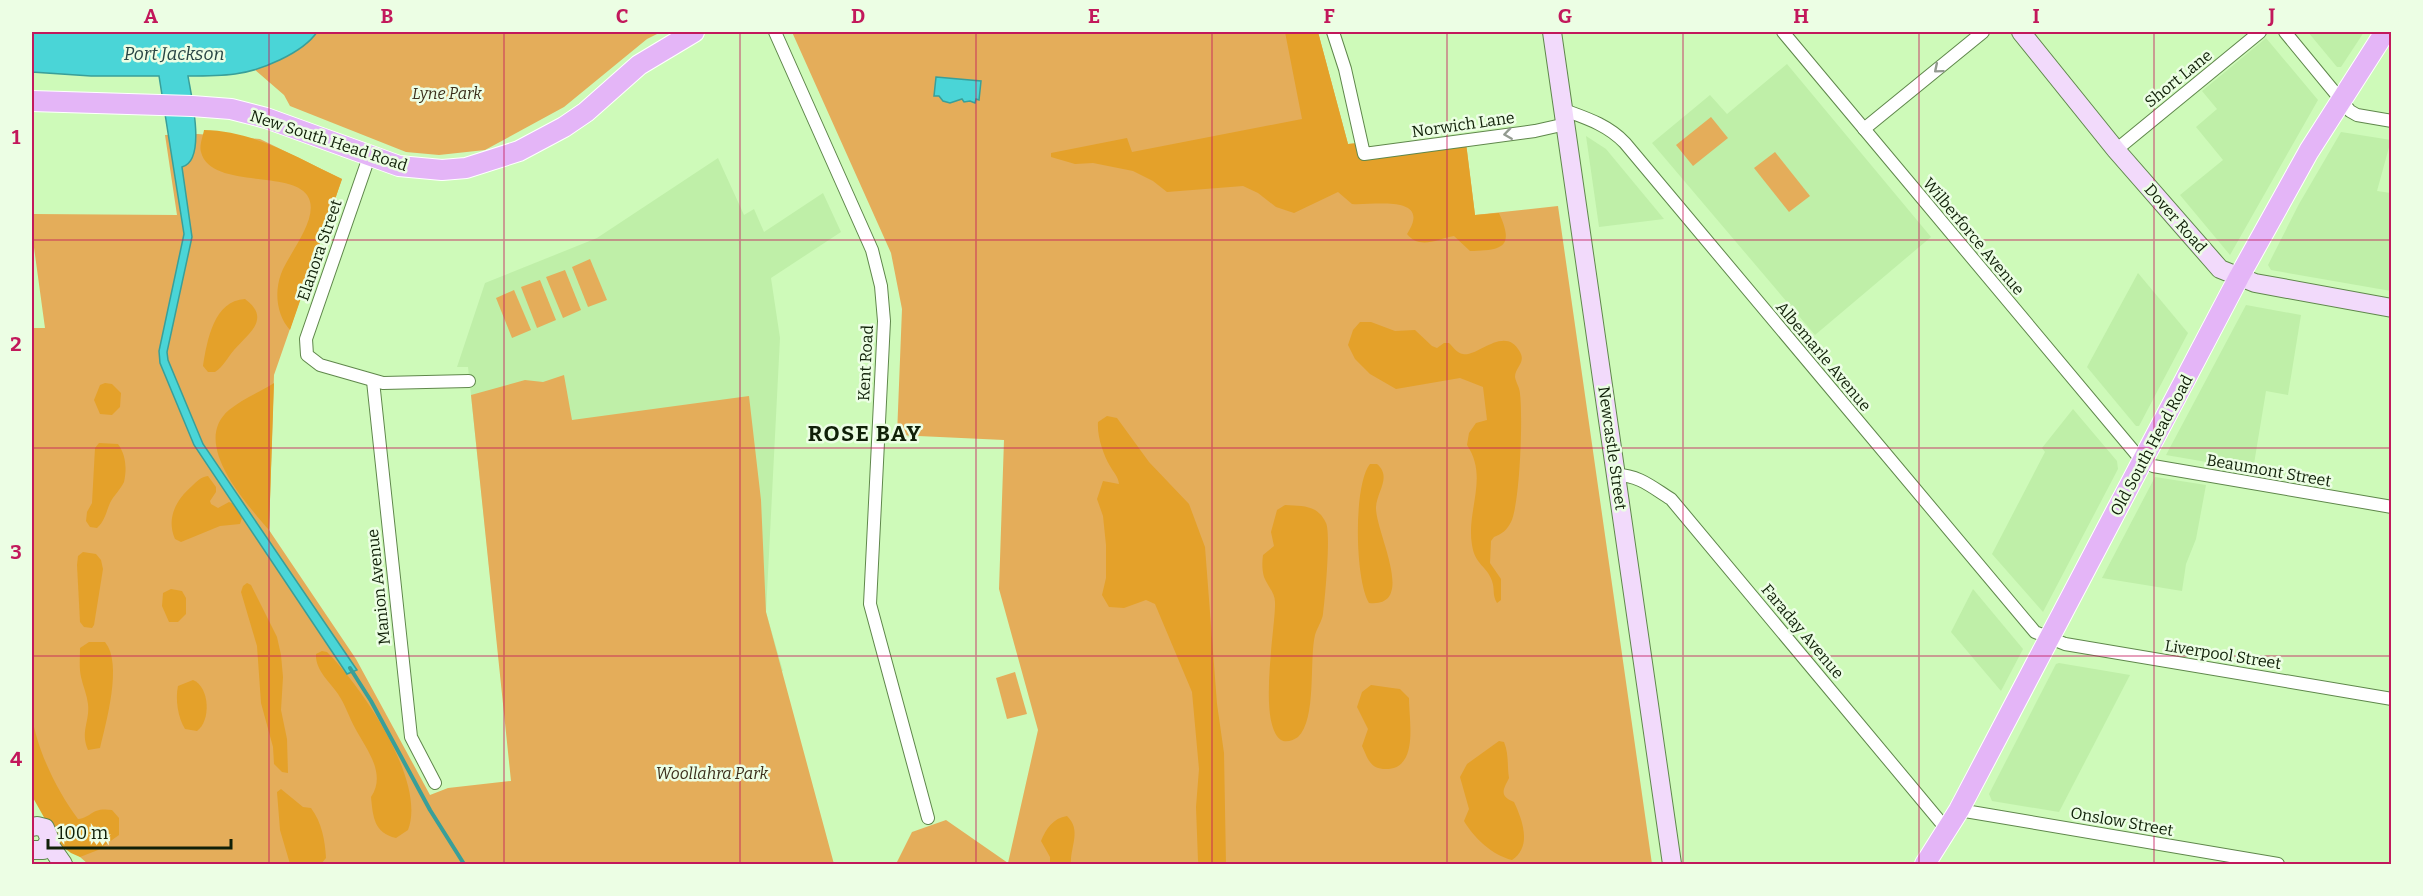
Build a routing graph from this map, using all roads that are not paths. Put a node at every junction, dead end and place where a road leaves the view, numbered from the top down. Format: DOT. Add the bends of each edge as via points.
graph roads {
  1 [pos="694,32"];
  2 [pos="776,32"];
  3 [pos="1333,32"];
  4 [pos="1552,32"];
  5 [pos="1783,32"];
  6 [pos="1983,32"];
  7 [pos="2021,32"];
  8 [pos="2260,32"];
  9 [pos="2285,32"];
  10 [pos="2385,32"];
  11 [pos="2341,99"];
  12 [pos="32,101"];
  13 [pos="1565,117"];
  14 [pos="2391,121"];
  15 [pos="1864,129"];
  16 [pos="2116,150"];
  17 [pos="369,157"];
  18 [pos="2239,277"];
  19 [pos="2391,308"];
  20 [pos="373,381"];
  21 [pos="469,381"];
  22 [pos="2142,461"];
  23 [pos="1617,475"];
  24 [pos="2391,507"];
  25 [pos="2049,638"];
  26 [pos="2391,699"];
  27 [pos="435,783"];
  28 [pos="1959,810"];
  29 [pos="928,818"];
  30 [pos="32,826"];
  31 [pos="1948,831"];
  32 [pos="49,844"];
  33 [pos="32,850"];
  34 [pos="63,864"];
  35 [pos="1672,864"];
  36 [pos="1925,864"];
  37 [pos="2278,864"];
  1 -- 17 [label="main road, New South Head Road" via="639,64 564,127 511,154 466,168 442,170 409,168"];
  2 -- 29 [label="street, Kent Road" via="868,240 881,285 884,321 870,604"];
  13 -- 3 [label="street, Norwich Lane, one-way" via="1524,132 1364,154"];
  4 -- 13 [label="street, Newcastle Street"];
  5 -- 15 [label="street, Wilberforce Avenue"];
  6 -- 15 [label="street, one-way"];
  7 -- 16 [label="street, Dover Road"];
  8 -- 16 [label="street, Short Lane"];
  9 -- 11 [label="street"];
  10 -- 11 [label="main road, Old South Head Road"];
  11 -- 14 [label="street" via="2357,115"];
  11 -- 18 [label="main road, Old South Head Road"];
  12 -- 17 [label="main road, New South Head Road" via="231,110 266,118"];
  13 -- 23 [label="street, Newcastle Street"];
  13 -- 25 [label="street, Albemarle Avenue" via="1602,125 1625,142 2031,628"];
  15 -- 22 [label="street, Wilberforce Avenue"];
  16 -- 18 [label="street, Dover Road" via="2220,268"];
  17 -- 20 [label="street, Elanora Street" via="306,339 307,355 320,365"];
  18 -- 19 [label="street, Dover Road"];
  18 -- 22 [label="main road, Old South Head Road"];
  20 -- 21 [label="street"];
  20 -- 27 [label="street, Manion Avenue" via="411,737"];
  22 -- 24 [label="street, Beaumont Street" via="2156,467"];
  22 -- 25 [label="main road, Old South Head Road"];
  23 -- 31 [label="street, Faraday Avenue" via="1641,479 1671,500"];
  23 -- 35 [label="street, Newcastle Street"];
  25 -- 26 [label="street, Liverpool Street" via="2070,645"];
  25 -- 28 [label="main road, Old South Head Road"];
  28 -- 31 [label="main road, Old South Head Road"];
  28 -- 37 [label="street, Onslow Street"];
  30 -- 32 [label="street" via="41,826 48,832"];
  31 -- 36 [label="main road, Old South Head Road"];
  32 -- 33 [label="street" via="43,850"];
  32 -- 34 [label="street"];
}
